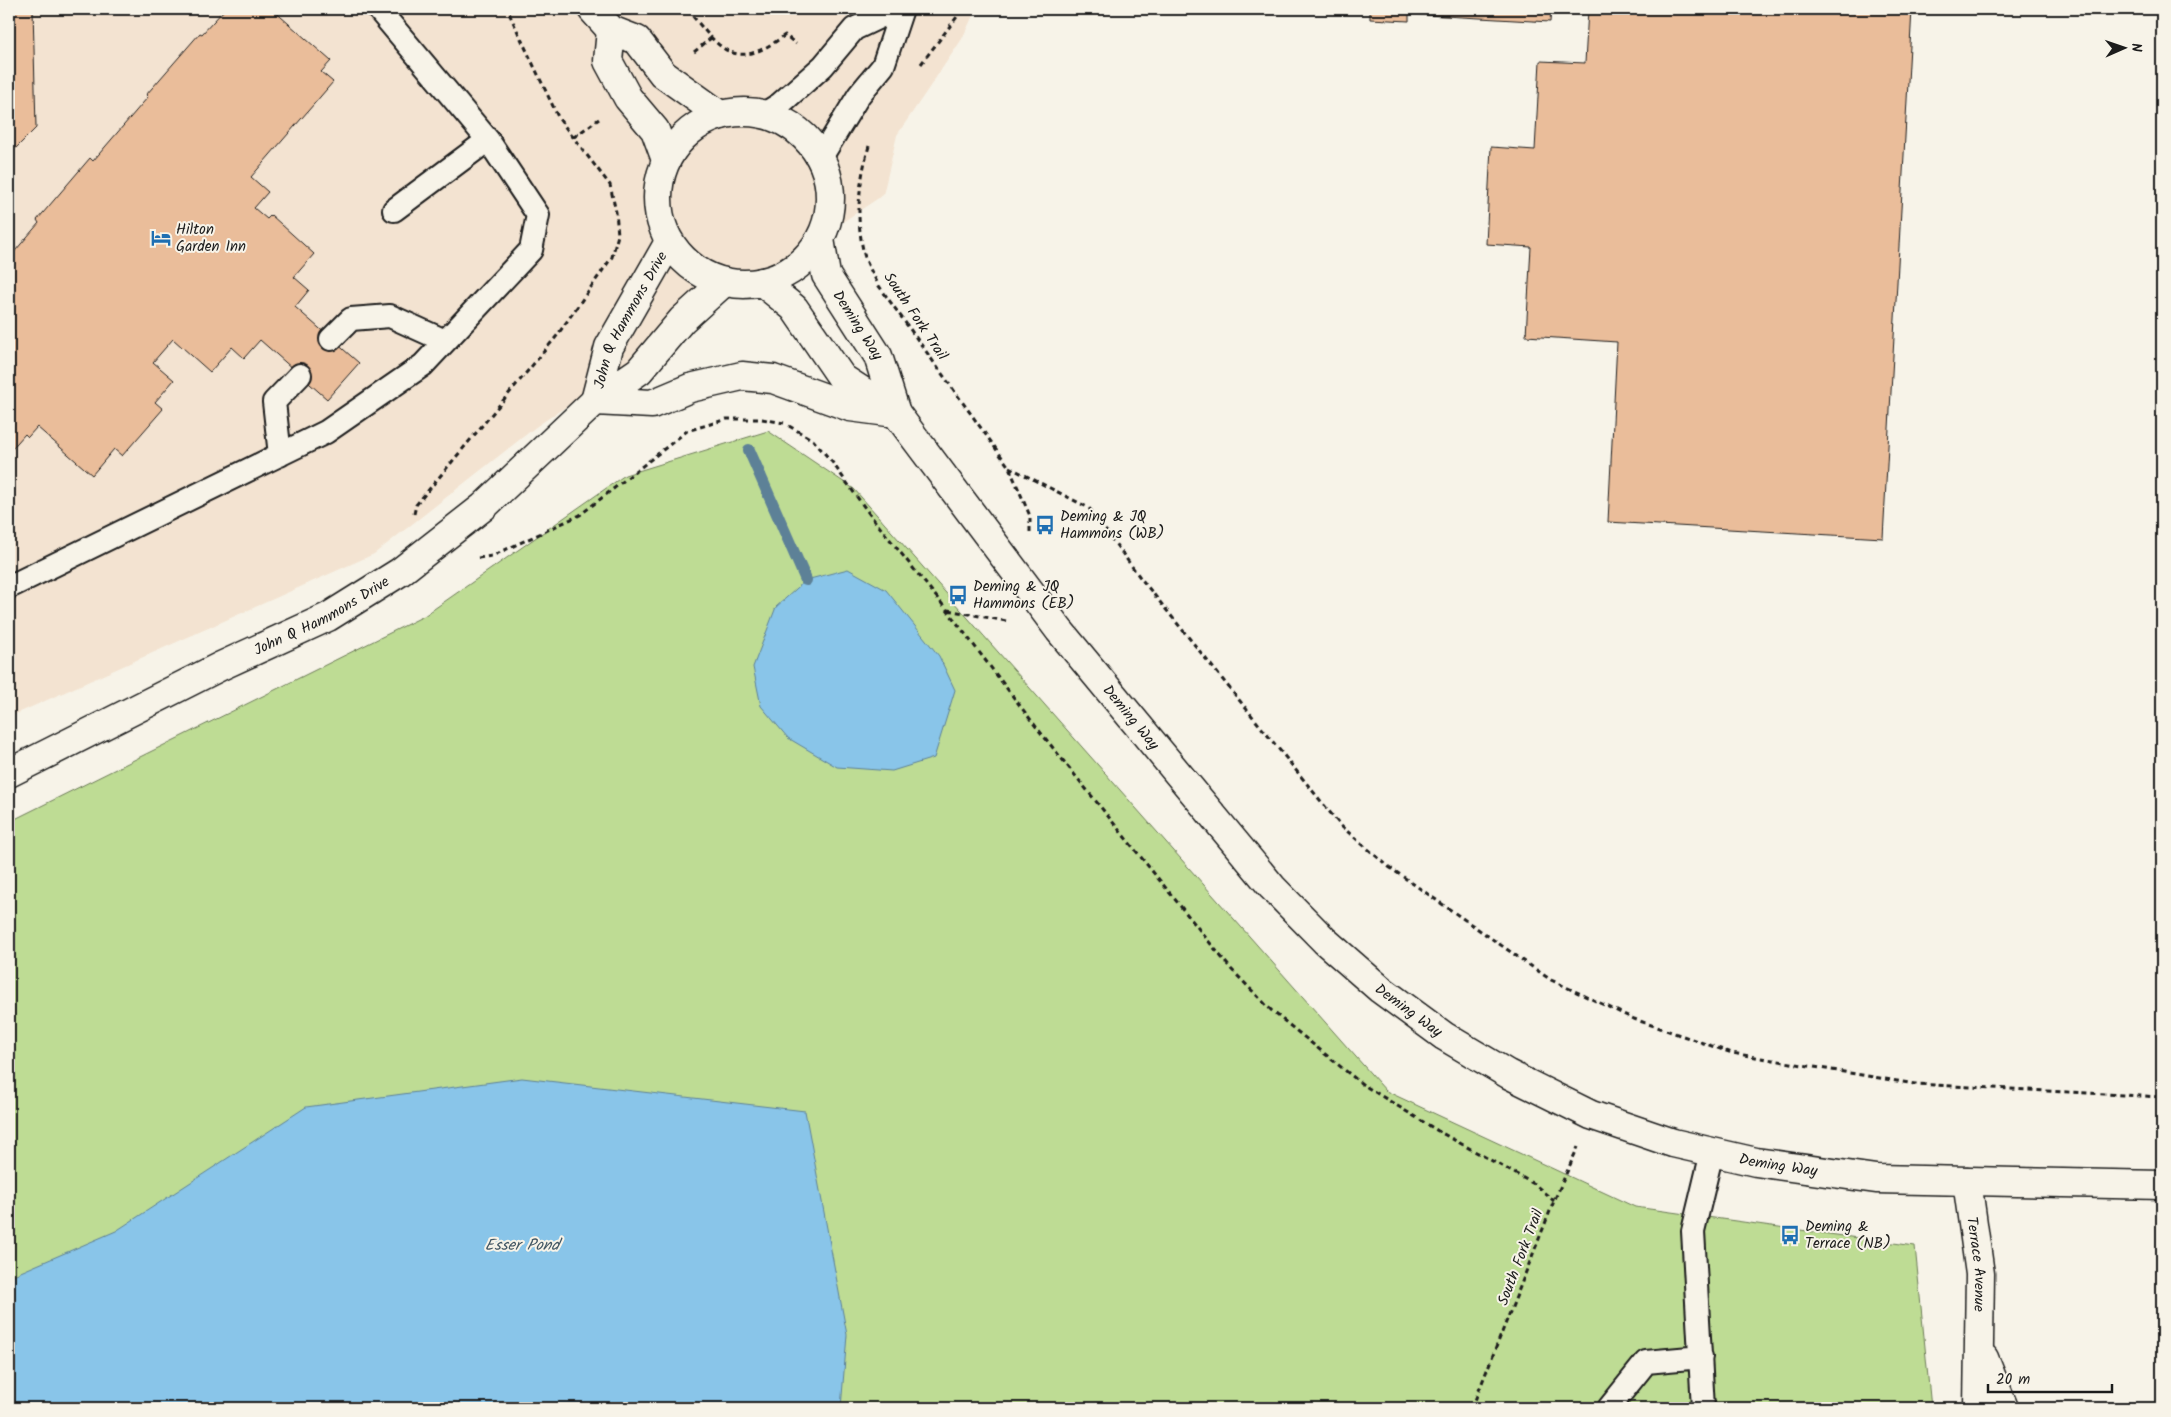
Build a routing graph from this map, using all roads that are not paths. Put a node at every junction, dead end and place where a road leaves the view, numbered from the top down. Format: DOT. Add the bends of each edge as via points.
graph roads {
  1 [pos="378,9"];
  2 [pos="592,9"];
  3 [pos="896,9"];
  4 [pos="902,9"];
  5 [pos="611,30"];
  6 [pos="720,114"];
  7 [pos="764,114"];
  8 [pos="488,140"];
  9 [pos="820,159"];
  10 [pos="666,160"];
  11 [pos="394,210"];
  12 [pos="820,239"];
  13 [pos="669,242"];
  14 [pos="724,282"];
  15 [pos="762,282"];
  16 [pos="332,339"];
  17 [pos="446,341"];
  18 [pos="300,375"];
  19 [pos="595,401"];
  20 [pos="896,413"];
  21 [pos="280,455"];
  22 [pos="9,587"];
  23 [pos="9,773"];
  24 [pos="1712,1152"];
  25 [pos="1967,1181"];
  26 [pos="2162,1184"];
  27 [pos="1979,1347"];
  28 [pos="1701,1357"];
  29 [pos="1609,1408"];
  30 [pos="1703,1408"];
  31 [pos="1978,1408"];
  32 [pos="2004,1408"];
  1 -- 8 [label="lane"];
  2 -- 5 [label="street"];
  3 -- 7 [label="lane" via="854,29 823,66"];
  4 -- 9 [label="lane" via="883,66 859,94"];
  5 -- 6 [label="street" via="637,40 663,74"];
  5 -- 10 [label="street" via="608,61 628,98 655,130"];
  6 -- 7 [label="street"];
  6 -- 10 [label="street" via="698,124 680,140"];
  7 -- 9 [label="street" via="787,123 806,138"];
  8 -- 11 [label="lane"];
  8 -- 17 [label="lane" via="538,215 531,250"];
  9 -- 12 [label="street" via="830,199"];
  10 -- 13 [label="street" via="658,201 661,222"];
  12 -- 15 [label="street" via="804,259 785,274"];
  12 -- 20 [label="street, Deming Way" via="826,275 878,356"];
  13 -- 14 [label="street" via="702,274"];
  13 -- 19 [label="street, John Q Hammons Drive" via="609,347"];
  14 -- 15 [label="street"];
  14 -- 19 [label="street, John Q Hammons Drive" via="682,320 639,372"];
  15 -- 20 [label="street, Deming Way" via="794,308 842,378"];
  16 -- 17 [label="lane" via="351,319 390,316"];
  17 -- 21 [label="lane" via="423,365 326,432"];
  18 -- 21 [label="lane" via="274,402"];
  19 -- 20 [label="street" via="652,404 690,388 742,376 773,380 850,407"];
  19 -- 23 [label="street, John Q Hammons Drive" via="483,507 392,577 328,617 221,666"];
  20 -- 24 [label="street, Deming Way" via="1059,630 1272,887 1325,941 1380,989 1444,1036 1508,1074 1591,1115 1673,1143"];
  21 -- 22 [label="lane"];
  24 -- 25 [label="street, Deming Way" via="1756,1162 1876,1178"];
  24 -- 28 [label="lane" via="1693,1231"];
  25 -- 26 [label="street, Deming Way"];
  25 -- 27 [label="street, Terrace Avenue" via="1980,1274"];
  27 -- 31 [label="street, Terrace Avenue"];
  27 -- 32 [label="street, Terrace Avenue"];
  28 -- 29 [label="lane" via="1646,1362"];
  28 -- 30 [label="lane"];
}
